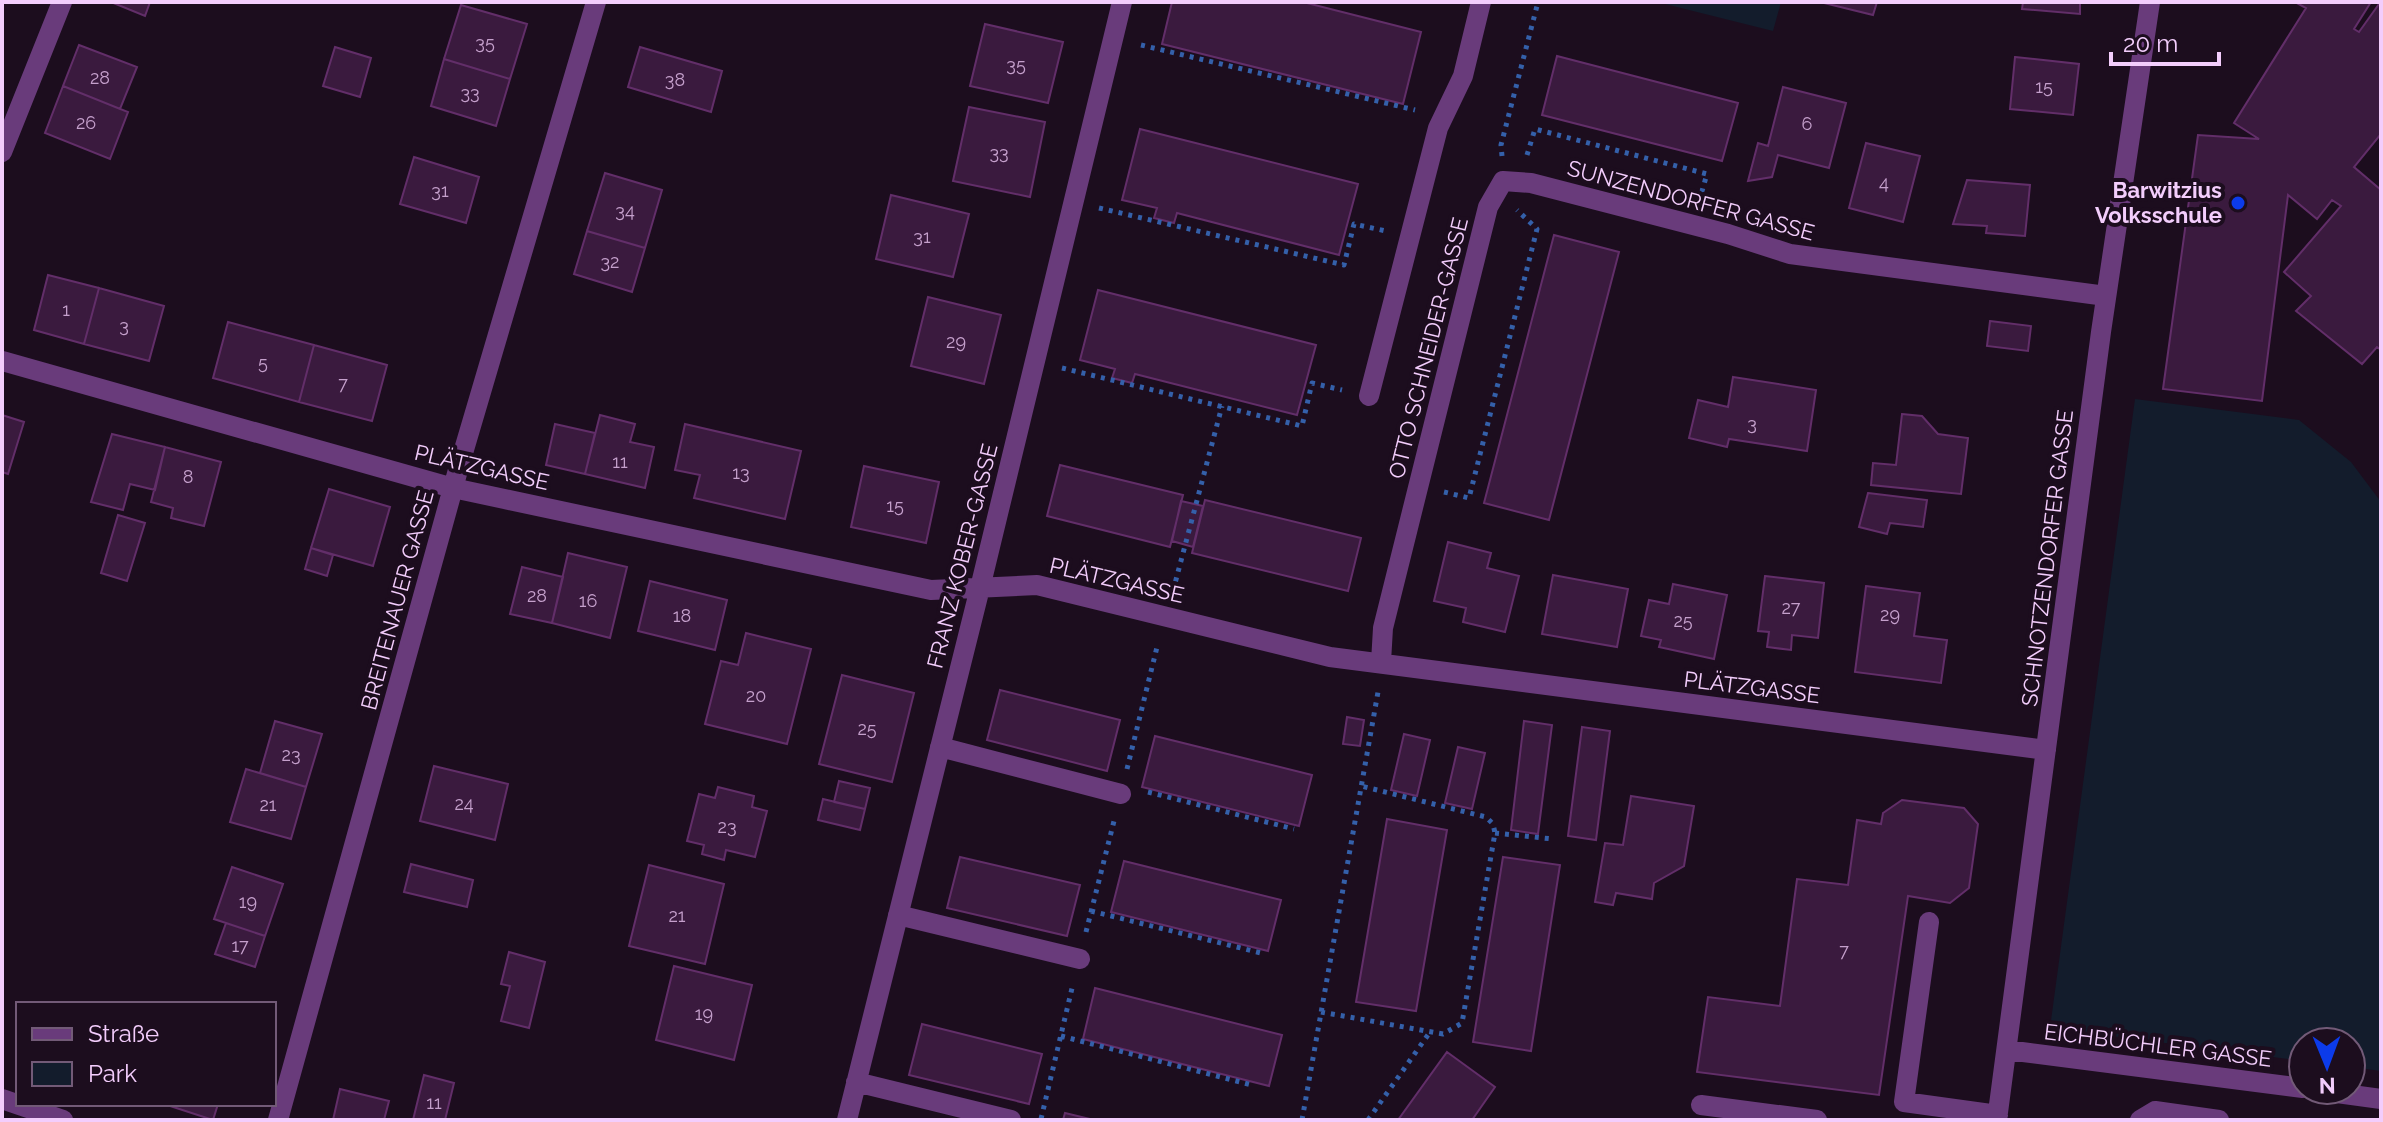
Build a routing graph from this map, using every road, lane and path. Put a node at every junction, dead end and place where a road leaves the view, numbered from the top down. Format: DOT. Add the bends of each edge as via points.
graph roads {
  1 [pos="62,2"];
  2 [pos="596,2"];
  3 [pos="1122,2"];
  4 [pos="1481,2"];
  5 [pos="1538,2"];
  6 [pos="2150,2"];
  7 [pos="1113,38"];
  8 [pos="1443,117"];
  9 [pos="2,152"];
  10 [pos="1524,163"];
  11 [pos="1503,181"];
  12 [pos="1073,202"];
  13 [pos="1513,207"];
  14 [pos="1693,225"];
  15 [pos="1410,236"];
  16 [pos="2106,296"];
  17 [pos="2,361"];
  18 [pos="1034,361"];
  19 [pos="1369,396"];
  20 [pos="1222,406"];
  21 [pos="1418,486"];
  22 [pos="453,488"];
  23 [pos="980,588"];
  24 [pos="1166,616"];
  25 [pos="1381,662"];
  26 [pos="940,747"];
  27 [pos="2046,750"];
  28 [pos="1361,786"];
  29 [pos="1122,790"];
  30 [pos="1294,829"];
  31 [pos="1495,833"];
  32 [pos="1553,839"];
  33 [pos="1091,911"];
  34 [pos="898,915"];
  35 [pos="1929,922"];
  36 [pos="1265,954"];
  37 [pos="1080,959"];
  38 [pos="1321,1012"];
  39 [pos="1430,1032"];
  40 [pos="1061,1036"];
  41 [pos="2007,1050"];
  42 [pos="856,1082"];
  43 [pos="1252,1085"];
  44 [pos="2287,1086"];
  45 [pos="1701,1105"];
  46 [pos="22,1106"];
  47 [pos="1903,1111"];
  48 [pos="1997,1117"];
  49 [pos="63,1120"];
  50 [pos="278,1120"];
  51 [pos="847,1120"];
  52 [pos="1011,1120"];
  53 [pos="1041,1120"];
  54 [pos="1302,1120"];
  55 [pos="1368,1120"];
  56 [pos="1817,1120"];
  57 [pos="2140,1120"];
  58 [pos="2219,1120"];
  1 -- 9 [label="street"];
  2 -- 22 [label="street, BREITENAUER GASSE"];
  3 -- 7 [label="street, FRANZ KOBER-GASSE"];
  4 -- 8 [label="street" via="1463,76"];
  5 -- 11 [label="path" via="1501,145"];
  6 -- 16 [label="street, SCHNOTZENDORFER GASSE"];
  7 -- 8 [label="path"];
  7 -- 12 [label="street, FRANZ KOBER-GASSE"];
  8 -- 15 [label="street"];
  10 -- 14 [label="path" via="1535,129 1707,174"];
  11 -- 14 [label="street, SUNZENDORFER GASSE" via="1531,183"];
  11 -- 21 [label="street, OTTO SCHNEIDER-GASSE" via="1488,207"];
  12 -- 15 [label="path" via="1344,265 1354,224"];
  12 -- 18 [label="street, FRANZ KOBER-GASSE"];
  13 -- 21 [label="path" via="1537,229 1469,498"];
  14 -- 16 [label="street, SUNZENDORFER GASSE" via="1790,254"];
  15 -- 19 [label="street"];
  16 -- 27 [label="street, SCHNOTZENDORFER GASSE"];
  17 -- 22 [label="street, PLÄTZGASSE"];
  18 -- 20 [label="path"];
  18 -- 23 [label="street, FRANZ KOBER-GASSE"];
  19 -- 20 [label="path" via="1312,383 1302,426"];
  20 -- 24 [label="path"];
  21 -- 25 [label="street, OTTO SCHNEIDER-GASSE" via="1383,628"];
  22 -- 23 [label="street, PLÄTZGASSE" via="931,590"];
  22 -- 50 [label="street, BREITENAUER GASSE"];
  23 -- 24 [label="street, PLÄTZGASSE" via="1037,585"];
  23 -- 26 [label="street, FRANZ KOBER-GASSE"];
  24 -- 25 [label="street, PLÄTZGASSE" via="1330,657"];
  24 -- 29 [label="path"];
  25 -- 27 [label="street, PLÄTZGASSE"];
  25 -- 28 [label="path"];
  26 -- 29 [label="street"];
  26 -- 34 [label="street, FRANZ KOBER-GASSE"];
  27 -- 41 [label="street, SCHNOTZENDORFER GASSE"];
  28 -- 31 [label="path" via="1486,817"];
  28 -- 38 [label="path"];
  29 -- 30 [label="path"];
  29 -- 33 [label="path"];
  31 -- 32 [label="path"];
  31 -- 39 [label="path" via="1462,1023 1443,1034"];
  33 -- 36 [label="path"];
  33 -- 37 [label="path"];
  34 -- 37 [label="street"];
  34 -- 42 [label="street, FRANZ KOBER-GASSE"];
  35 -- 47 [label="street"];
  37 -- 40 [label="path"];
  38 -- 39 [label="path"];
  38 -- 54 [label="path"];
  39 -- 55 [label="path"];
  40 -- 43 [label="path"];
  40 -- 53 [label="path"];
  41 -- 44 [label="street, EICHBÜCHLER GASSE"];
  41 -- 48 [label="street, SCHNOTZENDORFER GASSE"];
  42 -- 51 [label="street, FRANZ KOBER-GASSE"];
  42 -- 52 [label="street"];
  45 -- 56 [label="street"];
  46 -- 49 [label="street"];
  47 -- 48 [label="street"];
  57 -- 58 [label="street" via="2155,1111"];
}
